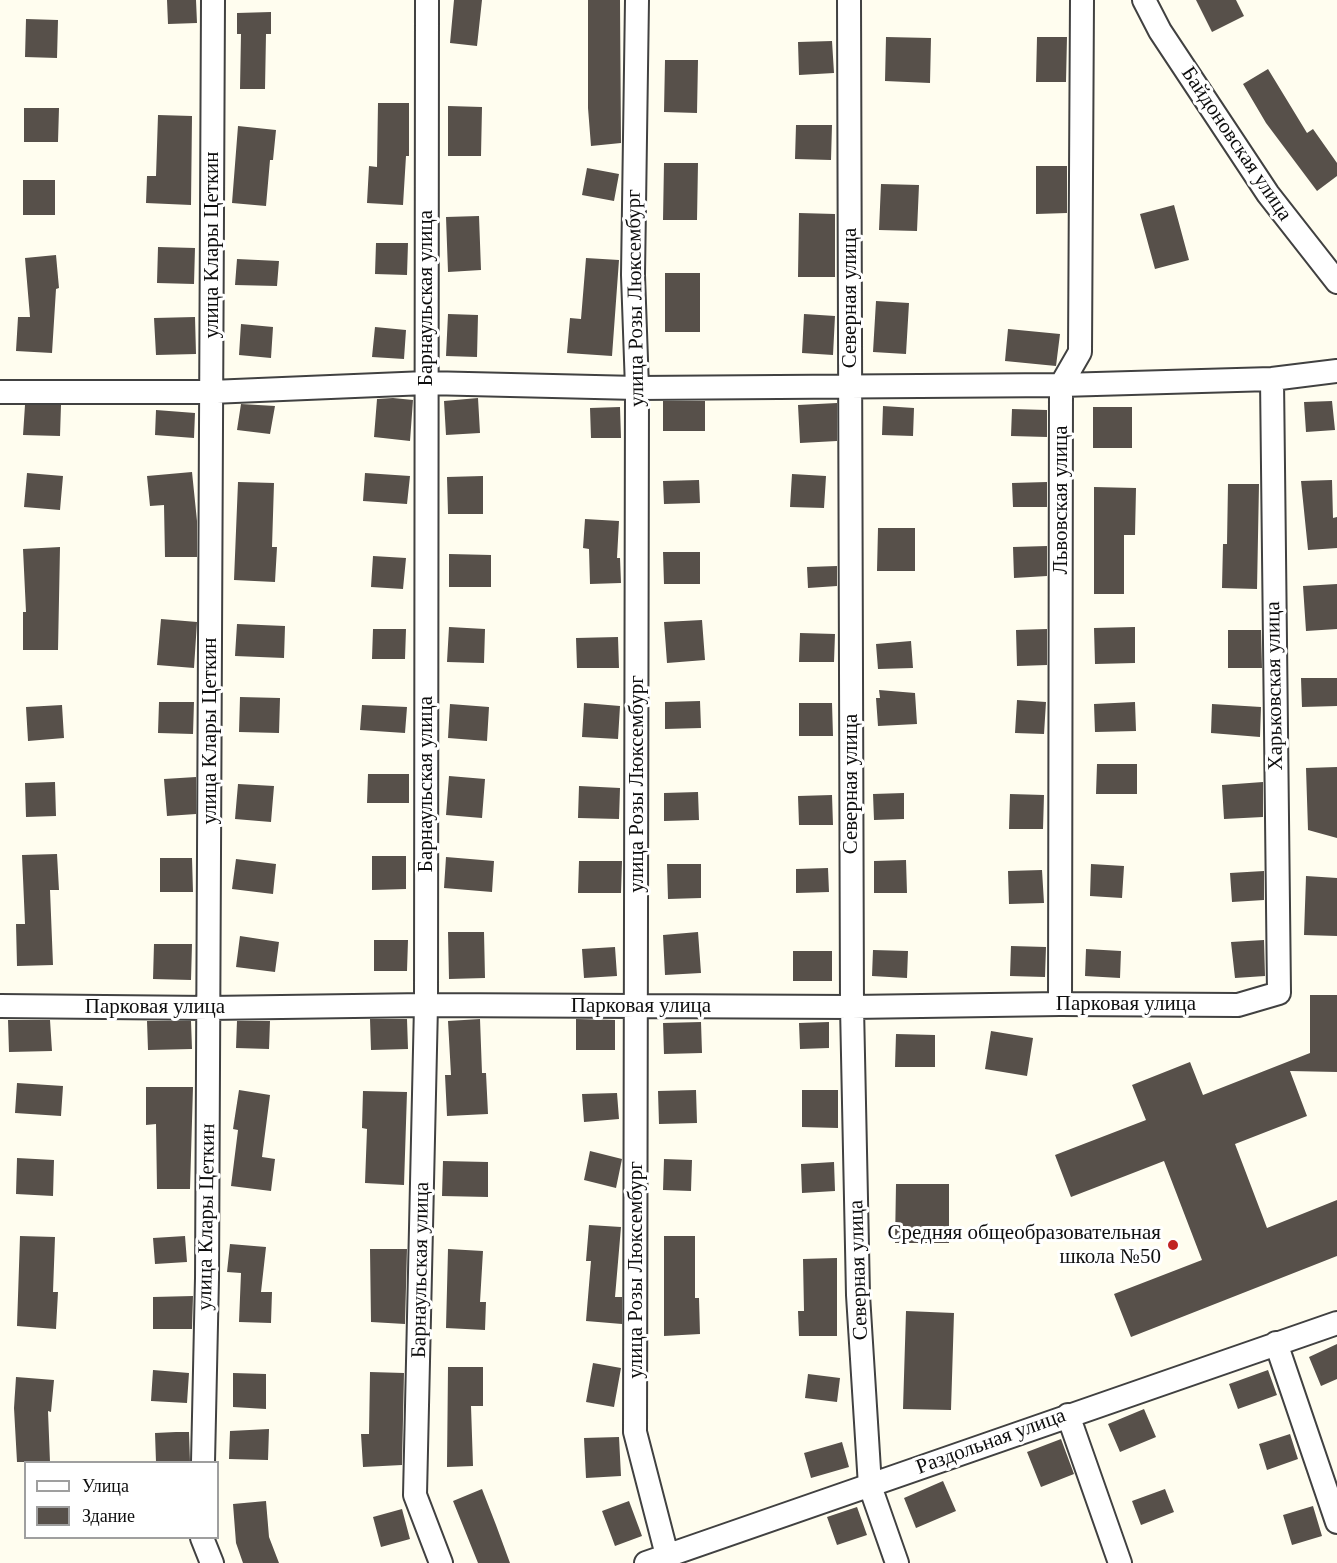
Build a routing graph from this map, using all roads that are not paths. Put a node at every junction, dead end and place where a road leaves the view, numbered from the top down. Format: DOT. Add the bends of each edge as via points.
graph roads {
  1 [pos="213,0"];
  2 [pos="427,0"];
  3 [pos="637,0"];
  4 [pos="849,0"];
  5 [pos="1082,0"];
  6 [pos="1144,0"];
  7 [pos="1337,282"];
  8 [pos="1337,371"];
  9 [pos="1272,380"];
  10 [pos="426,382"];
  11 [pos="851,385"];
  12 [pos="1061,385"];
  13 [pos="637,388"];
  14 [pos="0,392"];
  15 [pos="211,392"];
  16 [pos="1279,993"];
  17 [pos="1060,1004"];
  18 [pos="426,1005"];
  19 [pos="637,1005"];
  20 [pos="0,1006"];
  21 [pos="209,1008"];
  22 [pos="852,1008"];
  23 [pos="1337,1323"];
  24 [pos="1276,1343"];
  25 [pos="1068,1415"];
  26 [pos="203,1461"];
  27 [pos="870,1486"];
  28 [pos="1337,1522"];
  29 [pos="202,1539"];
  30 [pos="660,1561"];
  31 [pos="212,1563"];
  32 [pos="441,1563"];
  33 [pos="897,1563"];
  34 [pos="1120,1563"];
  1 -- 15 [label="street, улица Клары Цеткин"];
  2 -- 10 [label="street, Барнаульская улица"];
  3 -- 13 [label="street, улица Розы Люксембург" via="633,275"];
  4 -- 11 [label="street, Северная улица"];
  5 -- 12 [label="street, Львовская улица" via="1080,352"];
  6 -- 7 [label="street, Байдоновская улица" via="1160,32 1268,194"];
  8 -- 9 [label="street"];
  9 -- 12 [label="street"];
  9 -- 16 [label="street, Харьковская улица"];
  10 -- 13 [label="street"];
  10 -- 15 [label="street"];
  10 -- 18 [label="street, Барнаульская улица"];
  11 -- 12 [label="street"];
  11 -- 13 [label="street"];
  11 -- 22 [label="street, Северная улица"];
  12 -- 17 [label="street, Львовская улица"];
  13 -- 19 [label="street, улица Розы Люксембург"];
  14 -- 15 [label="street"];
  15 -- 21 [label="street, улица Клары Цеткин"];
  16 -- 17 [label="street, Парковая улица" via="1238,1005"];
  17 -- 22 [label="street, Парковая улица"];
  18 -- 19 [label="street, Парковая улица"];
  18 -- 21 [label="street, Парковая улица"];
  18 -- 32 [label="street, Барнаульская улица" via="415,1495"];
  19 -- 22 [label="street, Парковая улица"];
  19 -- 30 [label="street, улица Розы Люксембург" via="635,1432"];
  20 -- 21 [label="street, Парковая улица"];
  21 -- 26 [label="street, улица Клары Цеткин"];
  22 -- 27 [label="street, Северная улица" via="858,1295"];
  23 -- 24 [label="street, Раздольная улица"];
  24 -- 25 [label="street, Раздольная улица"];
  24 -- 28 [label="street"];
  25 -- 27 [label="street, Раздольная улица"];
  25 -- 34 [label="street"];
  27 -- 30 [label="street, Раздольная улица"];
  27 -- 33 [label="street, Северная улица"];
  29 -- 31 [label="street"];
}
